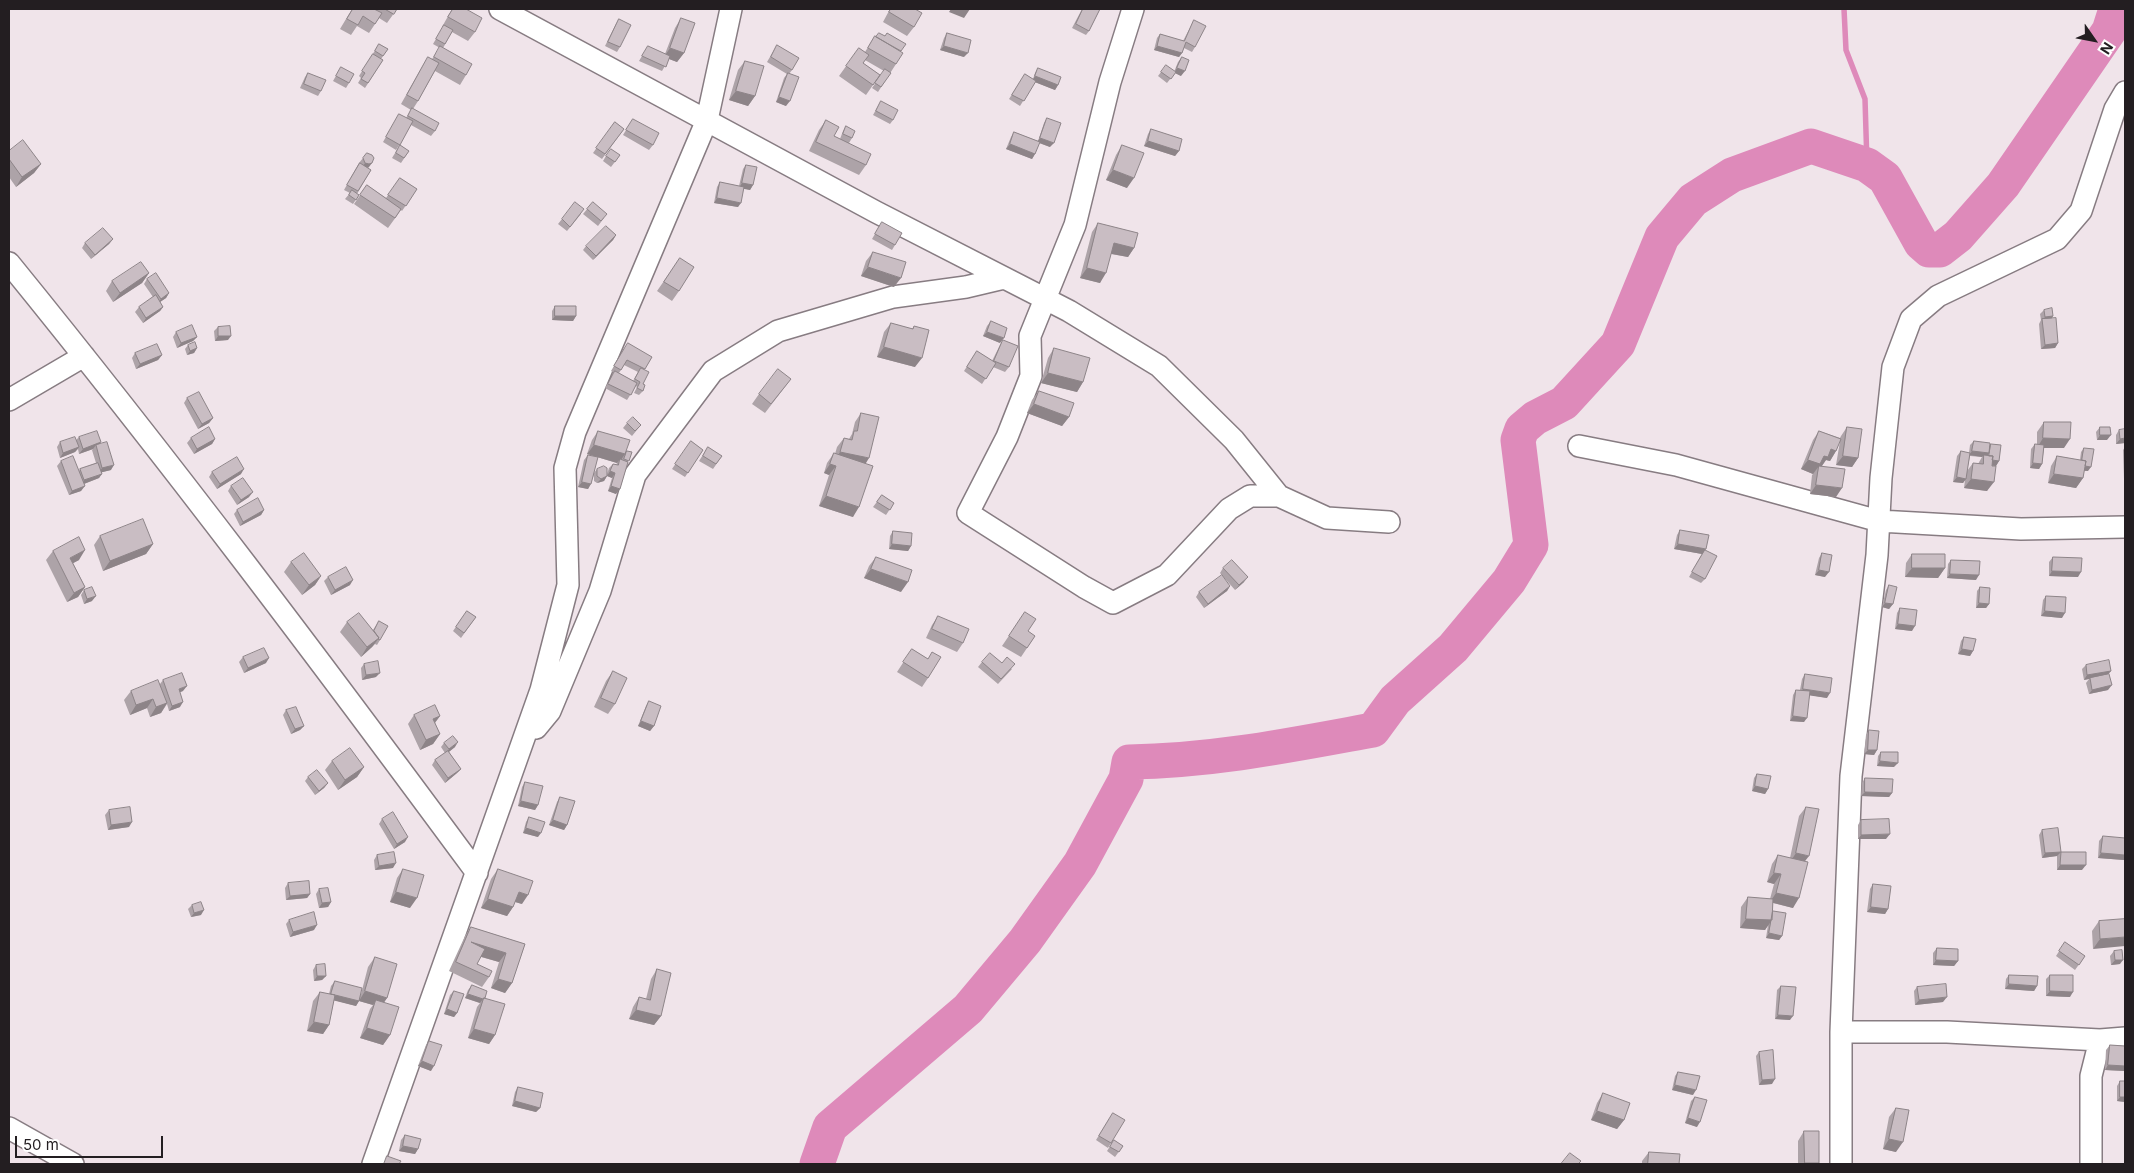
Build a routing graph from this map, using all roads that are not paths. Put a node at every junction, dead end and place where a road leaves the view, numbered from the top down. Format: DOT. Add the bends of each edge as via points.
graph roads {
  1 [pos="500,9"];
  2 [pos="731,9"];
  3 [pos="1133,9"];
  4 [pos="2125,92"];
  5 [pos="707,120"];
  6 [pos="9,263"];
  7 [pos="1004,278"];
  8 [pos="1046,300"];
  9 [pos="84,356"];
  10 [pos="9,400"];
  11 [pos="1579,446"];
  12 [pos="1279,496"];
  13 [pos="1879,521"];
  14 [pos="1389,522"];
  15 [pos="2125,527"];
  16 [pos="522,746"];
  17 [pos="477,873"];
  18 [pos="1840,1032"];
  19 [pos="2125,1038"];
  20 [pos="2100,1040"];
  21 [pos="9,1128"];
  22 [pos="73,1164"];
  23 [pos="373,1164"];
  24 [pos="1841,1164"];
  25 [pos="2091,1164"];
  1 -- 5 [label="street"];
  2 -- 5 [label="street"];
  3 -- 8 [label="street" via="1110,82 1075,225"];
  4 -- 13 [label="street" via="2115,109 2081,211 2058,239 1938,296 1911,319 1893,366"];
  5 -- 7 [label="street"];
  5 -- 16 [label="street" via="574,432 565,468 568,585 541,690"];
  6 -- 9 [label="street"];
  7 -- 8 [label="street"];
  7 -- 16 [label="street" via="893,297 778,331 713,371 635,475 600,591 550,711"];
  8 -- 12 [label="street" via="1159,366 1234,440"];
  8 -- 12 [label="street" via="1030,336 1031,376 1007,437 968,513 1084,588 1113,602 1167,575 1229,509 1250,496"];
  9 -- 10 [label="street"];
  9 -- 17 [label="street" via="327,670"];
  11 -- 13 [label="street" via="1676,465"];
  12 -- 14 [label="street" via="1327,518"];
  13 -- 15 [label="street" via="2021,529"];
  13 -- 18 [label="street" via="1851,776"];
  16 -- 17 [label="street"];
  17 -- 23 [label="street"];
  18 -- 20 [label="street" via="1947,1032"];
  18 -- 24 [label="street"];
  19 -- 20 [label="street"];
  20 -- 25 [label="street" via="2092,1076"];
  21 -- 22 [label="street"];
}
